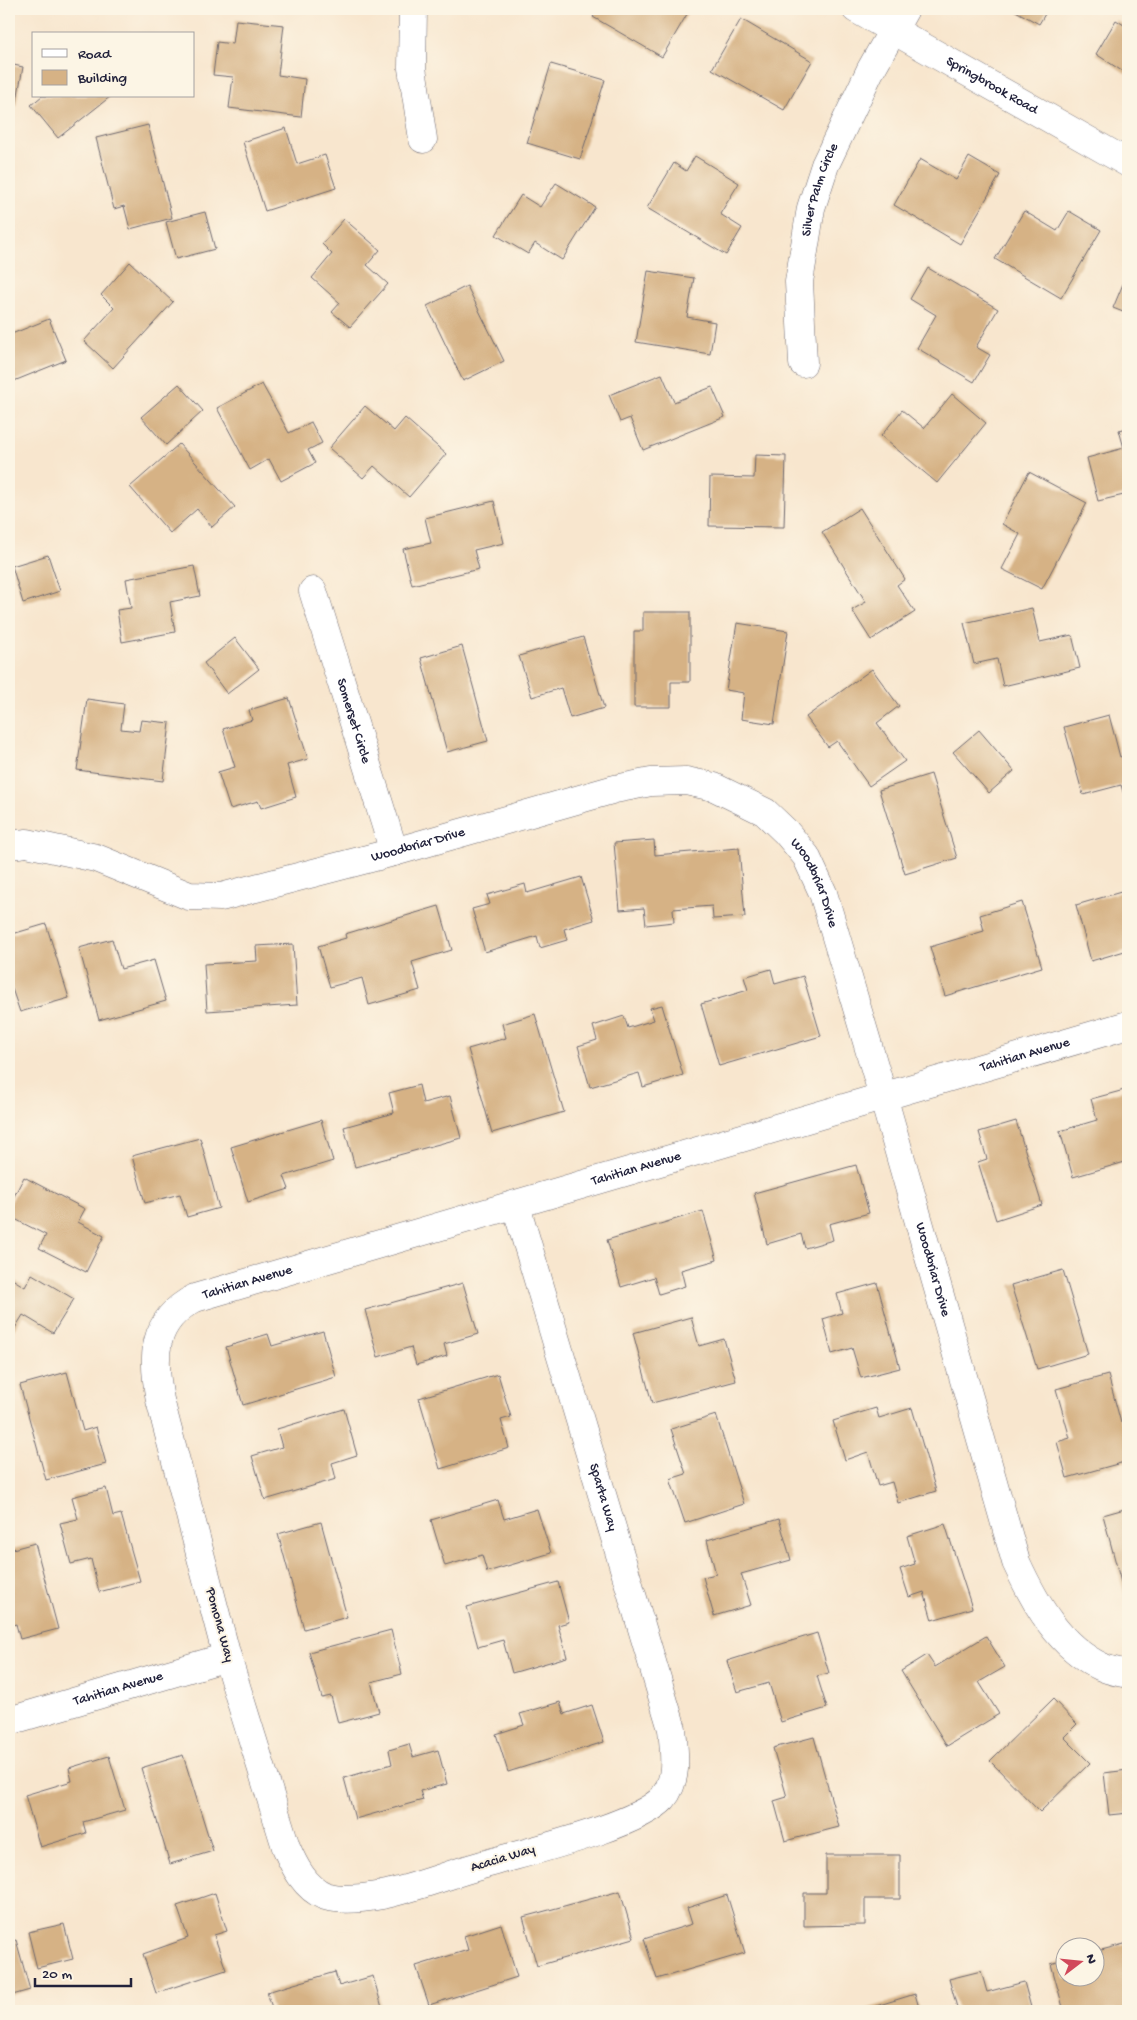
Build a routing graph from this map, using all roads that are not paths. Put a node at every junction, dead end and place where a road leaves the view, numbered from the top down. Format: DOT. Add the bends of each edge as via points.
graph roads {
  1 [pos="412,9"];
  2 [pos="856,9"];
  3 [pos="899,19"];
  4 [pos="423,139"];
  5 [pos="1128,164"];
  6 [pos="803,363"];
  7 [pos="313,591"];
  8 [pos="9,845"];
  9 [pos="394,852"];
  10 [pos="1128,1025"];
  11 [pos="883,1096"];
  12 [pos="516,1206"];
  13 [pos="158,1336"];
  14 [pos="227,1657"];
  15 [pos="1128,1674"];
  16 [pos="9,1721"];
  17 [pos="668,1789"];
  18 [pos="325,1896"];
  1 -- 4 [label="street" via="412,68"];
  2 -- 3 [label="street, Springbrook Road"];
  3 -- 5 [label="street, Springbrook Road"];
  3 -- 6 [label="street, Silver Palm Circle" via="825,165 810,208 799,282"];
  7 -- 9 [label="street, Somerset Circle"];
  8 -- 9 [label="street, Woodbriar Drive" via="27,843 96,858 189,896 221,897"];
  9 -- 11 [label="street, Woodbriar Drive" via="615,789 652,782 686,781 714,787 741,798 765,812 806,856 822,893"];
  10 -- 11 [label="street, Tahitian Avenue"];
  11 -- 12 [label="street, Tahitian Avenue"];
  11 -- 15 [label="street, Woodbriar Drive" via="1016,1562 1033,1598 1051,1624 1076,1649 1102,1667"];
  12 -- 13 [label="street, Tahitian Avenue" via="195,1298 168,1320"];
  12 -- 17 [label="street, Sparta Way" via="672,1729 675,1757"];
  13 -- 14 [label="street, Pomona Way" via="154,1356 160,1400"];
  14 -- 16 [label="street, Tahitian Avenue"];
  14 -- 18 [label="street, Pomona Way" via="286,1847 296,1869"];
  17 -- 18 [label="street, Acacia Way" via="654,1805 617,1824 381,1895 337,1899"];
}
